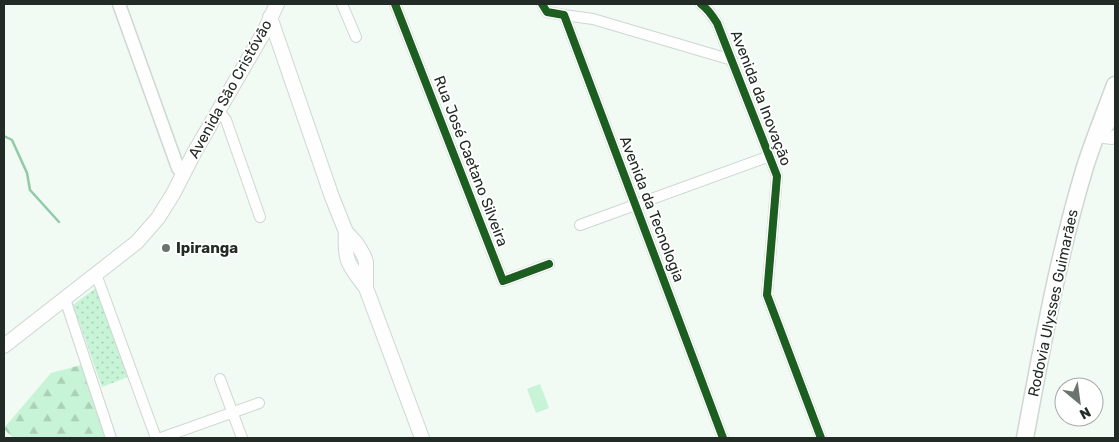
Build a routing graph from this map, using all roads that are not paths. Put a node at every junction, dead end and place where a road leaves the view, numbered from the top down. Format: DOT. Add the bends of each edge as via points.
graph roads {
  1 [pos="119,4"];
  2 [pos="277,4"];
  3 [pos="342,4"];
  4 [pos="395,4"];
  5 [pos="542,4"];
  6 [pos="701,4"];
  7 [pos="270,17"];
  8 [pos="566,19"];
  9 [pos="589,20"];
  10 [pos="572,36"];
  11 [pos="356,37"];
  12 [pos="255,47"];
  13 [pos="281,51"];
  14 [pos="732,60"];
  15 [pos="1115,84"];
  16 [pos="219,111"];
  17 [pos="1115,115"];
  18 [pos="1115,135"];
  19 [pos="1096,137"];
  20 [pos="770,156"];
  21 [pos="183,174"];
  22 [pos="635,204"];
  23 [pos="260,217"];
  24 [pos="580,225"];
  25 [pos="549,264"];
  26 [pos="96,274"];
  27 [pos="65,299"];
  28 [pos="4,346"];
  29 [pos="220,378"];
  30 [pos="259,403"];
  31 [pos="232,412"];
  32 [pos="111,438"];
  33 [pos="156,438"];
  34 [pos="160,438"];
  35 [pos="242,438"];
  36 [pos="422,438"];
  37 [pos="723,438"];
  38 [pos="821,438"];
  39 [pos="1025,438"];
  1 -- 21 [label="street" via="178,168"];
  2 -- 7 [label="main road, Avenida São Cristóvão"];
  3 -- 11 [label="street"];
  4 -- 25 [label="street, Rua José Caetano Silveira" via="503,281"];
  5 -- 8 [label="street" via="548,12"];
  6 -- 14 [label="street, Avenida da Inovação" via="717,23"];
  7 -- 12 [label="main road, Avenida São Cristóvão"];
  7 -- 13 [label="main road"];
  8 -- 9 [label="street"];
  8 -- 10 [label="street, Avenida da Tecnologia"];
  9 -- 10 [label="street" via="579,24"];
  9 -- 14 [label="street"];
  10 -- 22 [label="street, Avenida da Tecnologia"];
  12 -- 13 [label="main road"];
  12 -- 16 [label="main road, Avenida São Cristóvão"];
  13 -- 36 [label="main road" via="351,246 364,256 359,268"];
  14 -- 20 [label="street, Avenida da Inovação"];
  15 -- 19 [label="highway, Rodovia Ulysses Guimarães"];
  16 -- 21 [label="main road, Avenida São Cristóvão"];
  16 -- 23 [label="street" via="226,120"];
  17 -- 19 [label="street" via="1105,132"];
  18 -- 19 [label="street" via="1112,139"];
  19 -- 39 [label="highway, Rodovia Ulysses Guimarães" via="1058,269"];
  20 -- 22 [label="street"];
  20 -- 38 [label="street, Avenida da Inovação" via="778,176 767,295"];
  21 -- 26 [label="main road, Avenida São Cristóvão" via="158,218 137,242"];
  22 -- 24 [label="street"];
  22 -- 37 [label="street, Avenida da Tecnologia"];
  26 -- 27 [label="main road, Avenida São Cristóvão"];
  26 -- 33 [label="street"];
  27 -- 28 [label="main road, Avenida São Cristóvão"];
  27 -- 32 [label="street"];
  29 -- 31 [label="street"];
  30 -- 31 [label="street"];
  31 -- 34 [label="street"];
  31 -- 35 [label="street"];
}
